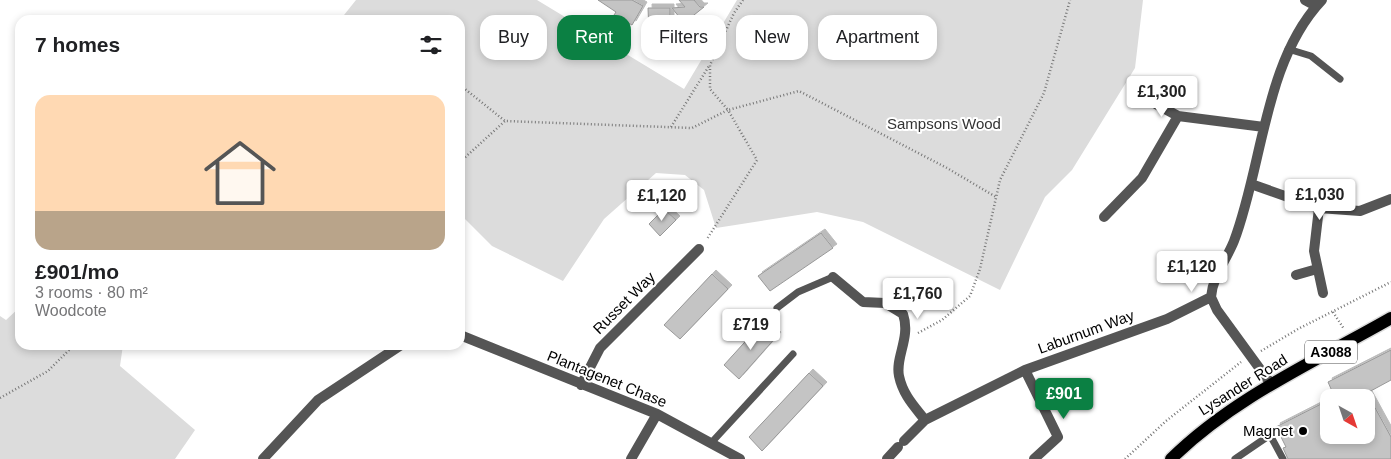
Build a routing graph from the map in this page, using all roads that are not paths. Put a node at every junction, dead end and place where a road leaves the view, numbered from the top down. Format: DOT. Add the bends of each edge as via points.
graph roads {
  1 [pos="1305,0"];
  2 [pos="1319,3"];
  3 [pos="1288,49"];
  4 [pos="1340,79"];
  5 [pos="1156,104"];
  6 [pos="1178,116"];
  7 [pos="1264,127"];
  8 [pos="1250,184"];
  9 [pos="1391,199"];
  10 [pos="1319,208"];
  11 [pos="1104,217"];
  12 [pos="699,249"];
  13 [pos="1317,269"];
  14 [pos="1296,275"];
  15 [pos="833,277"];
  16 [pos="1323,293"];
  17 [pos="1211,297"];
  18 [pos="777,308"];
  19 [pos="1391,318"];
  20 [pos="465,337"];
  21 [pos="393,350"];
  22 [pos="792,354"];
  23 [pos="1025,370"];
  24 [pos="1271,384"];
  25 [pos="581,385"];
  26 [pos="657,414"];
  27 [pos="925,420"];
  28 [pos="712,442"];
  29 [pos="263,459"];
  30 [pos="630,459"];
  31 [pos="740,459"];
  32 [pos="887,459"];
  33 [pos="1034,459"];
  34 [pos="1171,459"];
  35 [pos="1236,459"];
  36 [pos="1283,459"];
  1 -- 2 [label="street"];
  2 -- 3 [label="street"];
  3 -- 4 [label="lane" via="1311,56"];
  3 -- 7 [label="street"];
  5 -- 6 [label="street"];
  6 -- 7 [label="street"];
  6 -- 11 [label="street" via="1142,178"];
  7 -- 8 [label="street"];
  8 -- 10 [label="street"];
  8 -- 17 [label="street" via="1234,241 1213,283"];
  9 -- 10 [label="street" via="1360,211"];
  10 -- 13 [label="street" via="1314,251"];
  12 -- 25 [label="street, Russet Way" via="600,348"];
  13 -- 14 [label="street"];
  13 -- 16 [label="street"];
  15 -- 18 [label="lane" via="798,292"];
  15 -- 27 [label="street" via="863,302 885,303 903,314 907,326 898,375 906,398"];
  17 -- 23 [label="street, Laburnum Way" via="1167,319"];
  17 -- 24 [label="street"];
  19 -- 24 [label="main road, Lysander Road / A3088"];
  20 -- 25 [label="street, Plantagenet Chase"];
  21 -- 29 [label="street" via="318,400"];
  22 -- 28 [label="lane"];
  23 -- 27 [label="street, Laburnum Way"];
  23 -- 33 [label="street" via="1058,437"];
  24 -- 34 [label="main road, Lysander Road / A3088" via="1192,438"];
  25 -- 26 [label="street, Plantagenet Chase"];
  26 -- 28 [label="street, Plantagenet Chase"];
  26 -- 30 [label="street"];
  27 -- 32 [label="street, Laburnum Way"];
  28 -- 31 [label="street, Plantagenet Chase"];
  35 -- 36 [label="lane" via="1270,435"];
}
